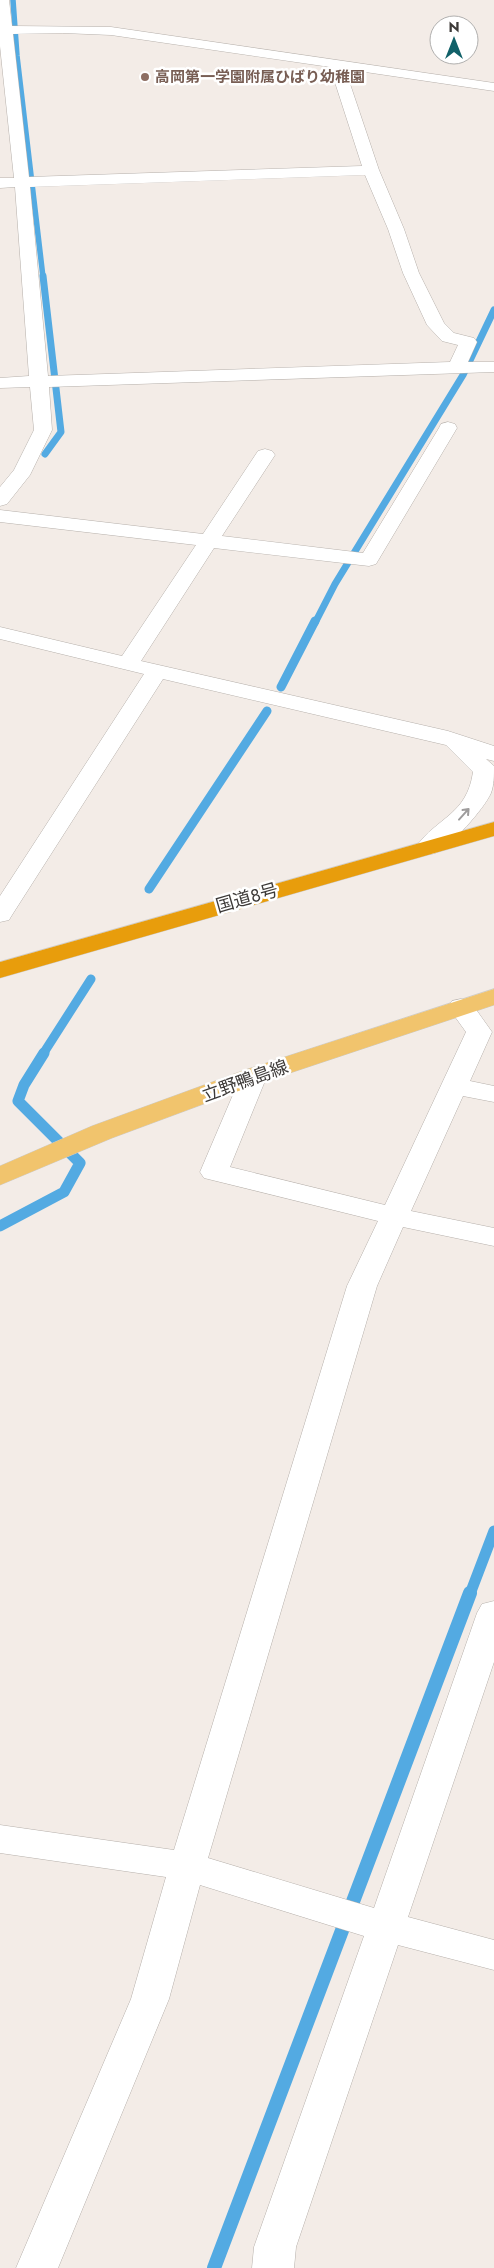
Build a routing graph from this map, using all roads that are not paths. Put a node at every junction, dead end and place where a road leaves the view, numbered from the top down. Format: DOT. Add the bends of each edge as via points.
graph roads {
  1 [pos="2,0"];
  2 [pos="6,30"];
  3 [pos="336,64"];
  4 [pos="494,88"];
  5 [pos="371,170"];
  6 [pos="31,182"];
  7 [pos="0,183"];
  8 [pos="457,366"];
  9 [pos="487,367"];
  10 [pos="50,381"];
  11 [pos="0,383"];
  12 [pos="448,428"];
  13 [pos="266,455"];
  14 [pos="0,500"];
  15 [pos="0,516"];
  16 [pos="209,541"];
  17 [pos="0,633"];
  18 [pos="128,664"];
  19 [pos="157,671"];
  20 [pos="448,738"];
  21 [pos="494,754"];
  22 [pos="494,829"];
  23 [pos="428,847"];
  24 [pos="0,915"];
  25 [pos="0,970"];
  26 [pos="494,997"];
  27 [pos="461,1007"];
  28 [pos="254,1076"];
  29 [pos="455,1086"];
  30 [pos="494,1094"];
  31 [pos="0,1176"];
  32 [pos="392,1216"];
  33 [pos="494,1237"];
  34 [pos="494,1613"];
  35 [pos="0,1839"];
  36 [pos="187,1866"];
  37 [pos="360,1920"];
  38 [pos="494,1955"];
  39 [pos="37,2268"];
  40 [pos="273,2268"];
  1 -- 2 [label="street"];
  2 -- 3 [label="street" via="111,31"];
  2 -- 6 [label="street"];
  3 -- 4 [label="street"];
  3 -- 5 [label="street"];
  5 -- 6 [label="street"];
  5 -- 8 [label="street" via="411,273 436,325 448,337 468,342"];
  6 -- 7 [label="street"];
  6 -- 10 [label="street"];
  8 -- 9 [label="street"];
  8 -- 10 [label="street"];
  10 -- 11 [label="street"];
  10 -- 14 [label="street" via="43,430 24,471"];
  12 -- 16 [label="street" via="369,560"];
  13 -- 16 [label="street"];
  15 -- 16 [label="street"];
  16 -- 18 [label="street"];
  17 -- 18 [label="street"];
  18 -- 19 [label="street"];
  19 -- 20 [label="street"];
  19 -- 24 [label="street"];
  20 -- 21 [label="street"];
  23 -- 20 [label="street, one-way" via="461,818 480,795 484,782 484,770"];
  22 -- 23 [label="highway, 国道8号"];
  23 -- 25 [label="highway, 国道8号"];
  26 -- 27 [label="main road, 立野鴨島線"];
  27 -- 28 [label="main road, 立野鴨島線"];
  27 -- 29 [label="street" via="479,1032"];
  28 -- 31 [label="main road, 立野鴨島線" via="102,1132"];
  28 -- 32 [label="street" via="214,1172"];
  29 -- 30 [label="street"];
  29 -- 32 [label="street"];
  32 -- 33 [label="street"];
  32 -- 36 [label="street" via="362,1286"];
  34 -- 37 [label="street"];
  35 -- 36 [label="street"];
  36 -- 37 [label="street"];
  36 -- 39 [label="street" via="150,1999"];
  37 -- 38 [label="street"];
  37 -- 40 [label="street" via="275,2247"];
}
